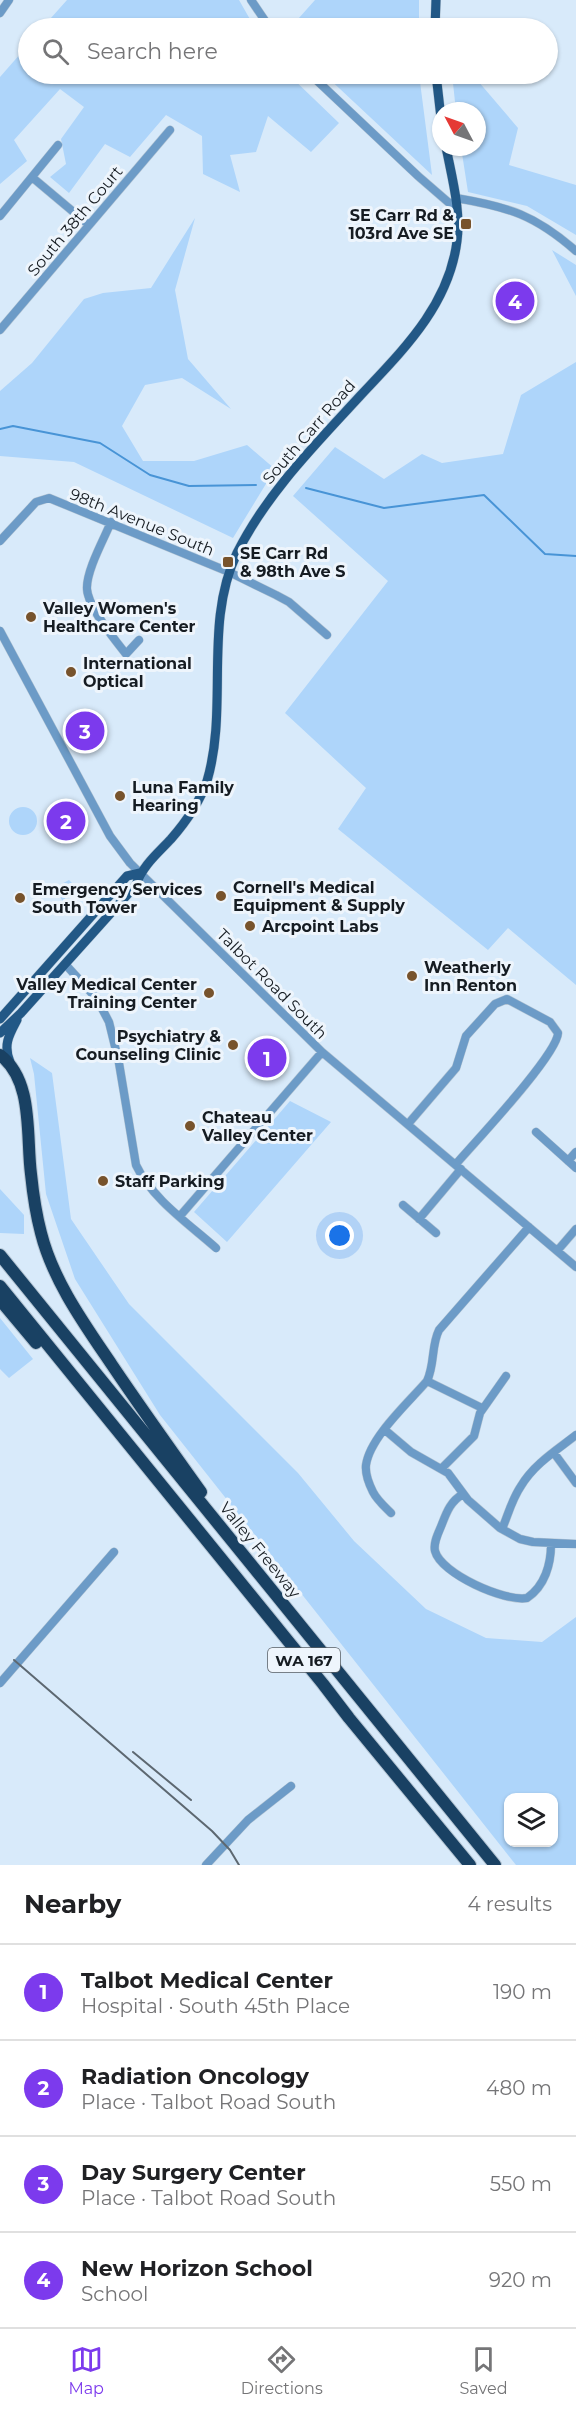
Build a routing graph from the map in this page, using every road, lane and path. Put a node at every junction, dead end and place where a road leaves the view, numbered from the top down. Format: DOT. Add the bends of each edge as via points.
graph roads {
  1 [pos="9,0"];
  2 [pos="251,0"];
  3 [pos="436,0"];
  4 [pos="0,13"];
  5 [pos="263,18"];
  6 [pos="435,18"];
  7 [pos="321,84"];
  8 [pos="437,84"];
  9 [pos="439,102"];
  10 [pos="170,130"];
  11 [pos="58,145"];
  12 [pos="448,156"];
  13 [pos="33,178"];
  14 [pos="457,202"];
  15 [pos="0,216"];
  16 [pos="89,225"];
  17 [pos="576,251"];
  18 [pos="0,330"];
  19 [pos="111,522"];
  20 [pos="0,541"];
  21 [pos="229,572"];
  22 [pos="0,631"];
  23 [pos="327,635"];
  24 [pos="139,640"];
  25 [pos="140,873"];
  26 [pos="65,964"];
  27 [pos="21,1013"];
  28 [pos="0,1019"];
  29 [pos="0,1033"];
  30 [pos="322,1052"];
  31 [pos="5,1058"];
  32 [pos="408,1124"];
  33 [pos="536,1132"];
  34 [pos="576,1152"];
  35 [pos="568,1161"];
  36 [pos="459,1166"];
  37 [pos="576,1168"];
  38 [pos="403,1205"];
  39 [pos="180,1216"];
  40 [pos="419,1219"];
  41 [pos="529,1227"];
  42 [pos="576,1229"];
  43 [pos="436,1233"];
  44 [pos="216,1248"];
  45 [pos="557,1251"];
  46 [pos="0,1255"];
  47 [pos="0,1264"];
  48 [pos="576,1267"];
  49 [pos="0,1286"];
  50 [pos="0,1300"];
  51 [pos="506,1376"];
  52 [pos="427,1381"];
  53 [pos="79,1384"];
  54 [pos="482,1408"];
  55 [pos="385,1430"];
  56 [pos="576,1435"];
  57 [pos="554,1453"];
  58 [pos="442,1468"];
  59 [pos="576,1483"];
  60 [pos="463,1494"];
  61 [pos="392,1513"];
  62 [pos="502,1529"];
  63 [pos="551,1544"];
  64 [pos="576,1544"];
  65 [pos="114,1552"];
  66 [pos="244,1555"];
  67 [pos="0,1683"];
  68 [pos="291,1786"];
  69 [pos="206,1865"];
  70 [pos="470,1865"];
  71 [pos="488,1865"];
  72 [pos="495,1865"];
  1 -- 4 [label="street"];
  2 -- 5 [label="street"];
  3 -- 6 [label="main road"];
  7 -- 14 [label="street" via="440,196 447,202"];
  8 -- 9 [label="main road"];
  10 -- 16 [label="street, South 38th Court"];
  11 -- 13 [label="street"];
  12 -- 14 [label="main road, South Carr Road"];
  13 -- 15 [label="street"];
  13 -- 16 [label="street"];
  14 -- 17 [label="street" via="498,205 519,212"];
  14 -- 21 [label="main road, South Carr Road" via="457,241 451,268 430,315 286,479 247,536"];
  16 -- 18 [label="street, South 38th Court"];
  19 -- 20 [label="street, 98th Avenue South" via="44,498"];
  19 -- 21 [label="street, 98th Avenue South"];
  19 -- 24 [label="street" via="87,590 90,601 126,654"];
  21 -- 23 [label="street, 98th Avenue South" via="289,602"];
  21 -- 25 [label="main road, South Carr Road" via="220,617 214,748 206,784 182,825"];
  22 -- 25 [label="street, Talbot Road South" via="110,836"];
  25 -- 26 [label="main road" via="136,885"];
  25 -- 28 [label="main road" via="127,876"];
  25 -- 30 [label="street, Talbot Road South"];
  26 -- 27 [label="main road"];
  26 -- 39 [label="street" via="97,999 109,1022 140,1174"];
  27 -- 29 [label="main road"];
  27 -- 31 [label="main road" via="7,1039"];
  30 -- 32 [label="street, Talbot Road South"];
  30 -- 39 [label="street"];
  31 -- 66 [label="highway" via="23,1091 31,1175 42,1235 64,1287 89,1330"];
  32 -- 36 [label="street, Talbot Road South"];
  32 -- 36 [label="street" via="456,1068 466,1036 495,1004 507,999 555,1027 556,1043"];
  33 -- 35 [label="street"];
  34 -- 35 [label="street"];
  35 -- 37 [label="street"];
  36 -- 40 [label="street"];
  36 -- 41 [label="street, Talbot Road South"];
  38 -- 40 [label="street"];
  39 -- 44 [label="street"];
  40 -- 43 [label="street"];
  41 -- 45 [label="street, Talbot Road South"];
  41 -- 52 [label="street" via="439,1330"];
  42 -- 45 [label="street"];
  45 -- 48 [label="street, Talbot Road South"];
  46 -- 66 [label="highway, Valley Freeway / WA 167"];
  47 -- 71 [label="highway"];
  49 -- 53 [label="highway, WA 167"];
  50 -- 53 [label="highway" via="67,1380"];
  51 -- 54 [label="street"];
  52 -- 54 [label="street"];
  52 -- 55 [label="street"];
  53 -- 70 [label="highway, WA 167"];
  54 -- 58 [label="street" via="474,1436"];
  55 -- 58 [label="street" via="411,1452"];
  55 -- 61 [label="street" via="370,1454 366,1473 374,1495"];
  56 -- 57 [label="street"];
  57 -- 59 [label="street"];
  57 -- 62 [label="street" via="520,1486"];
  58 -- 60 [label="street"];
  60 -- 62 [label="street"];
  60 -- 63 [label="street" via="448,1509 435,1542 441,1562 455,1573 504,1597 527,1598 546,1574"];
  62 -- 63 [label="street" via="520,1539"];
  63 -- 64 [label="street"];
  65 -- 67 [label="street"];
  66 -- 72 [label="highway, Valley Freeway / WA 167"];
  68 -- 69 [label="street" via="248,1820"];
}
